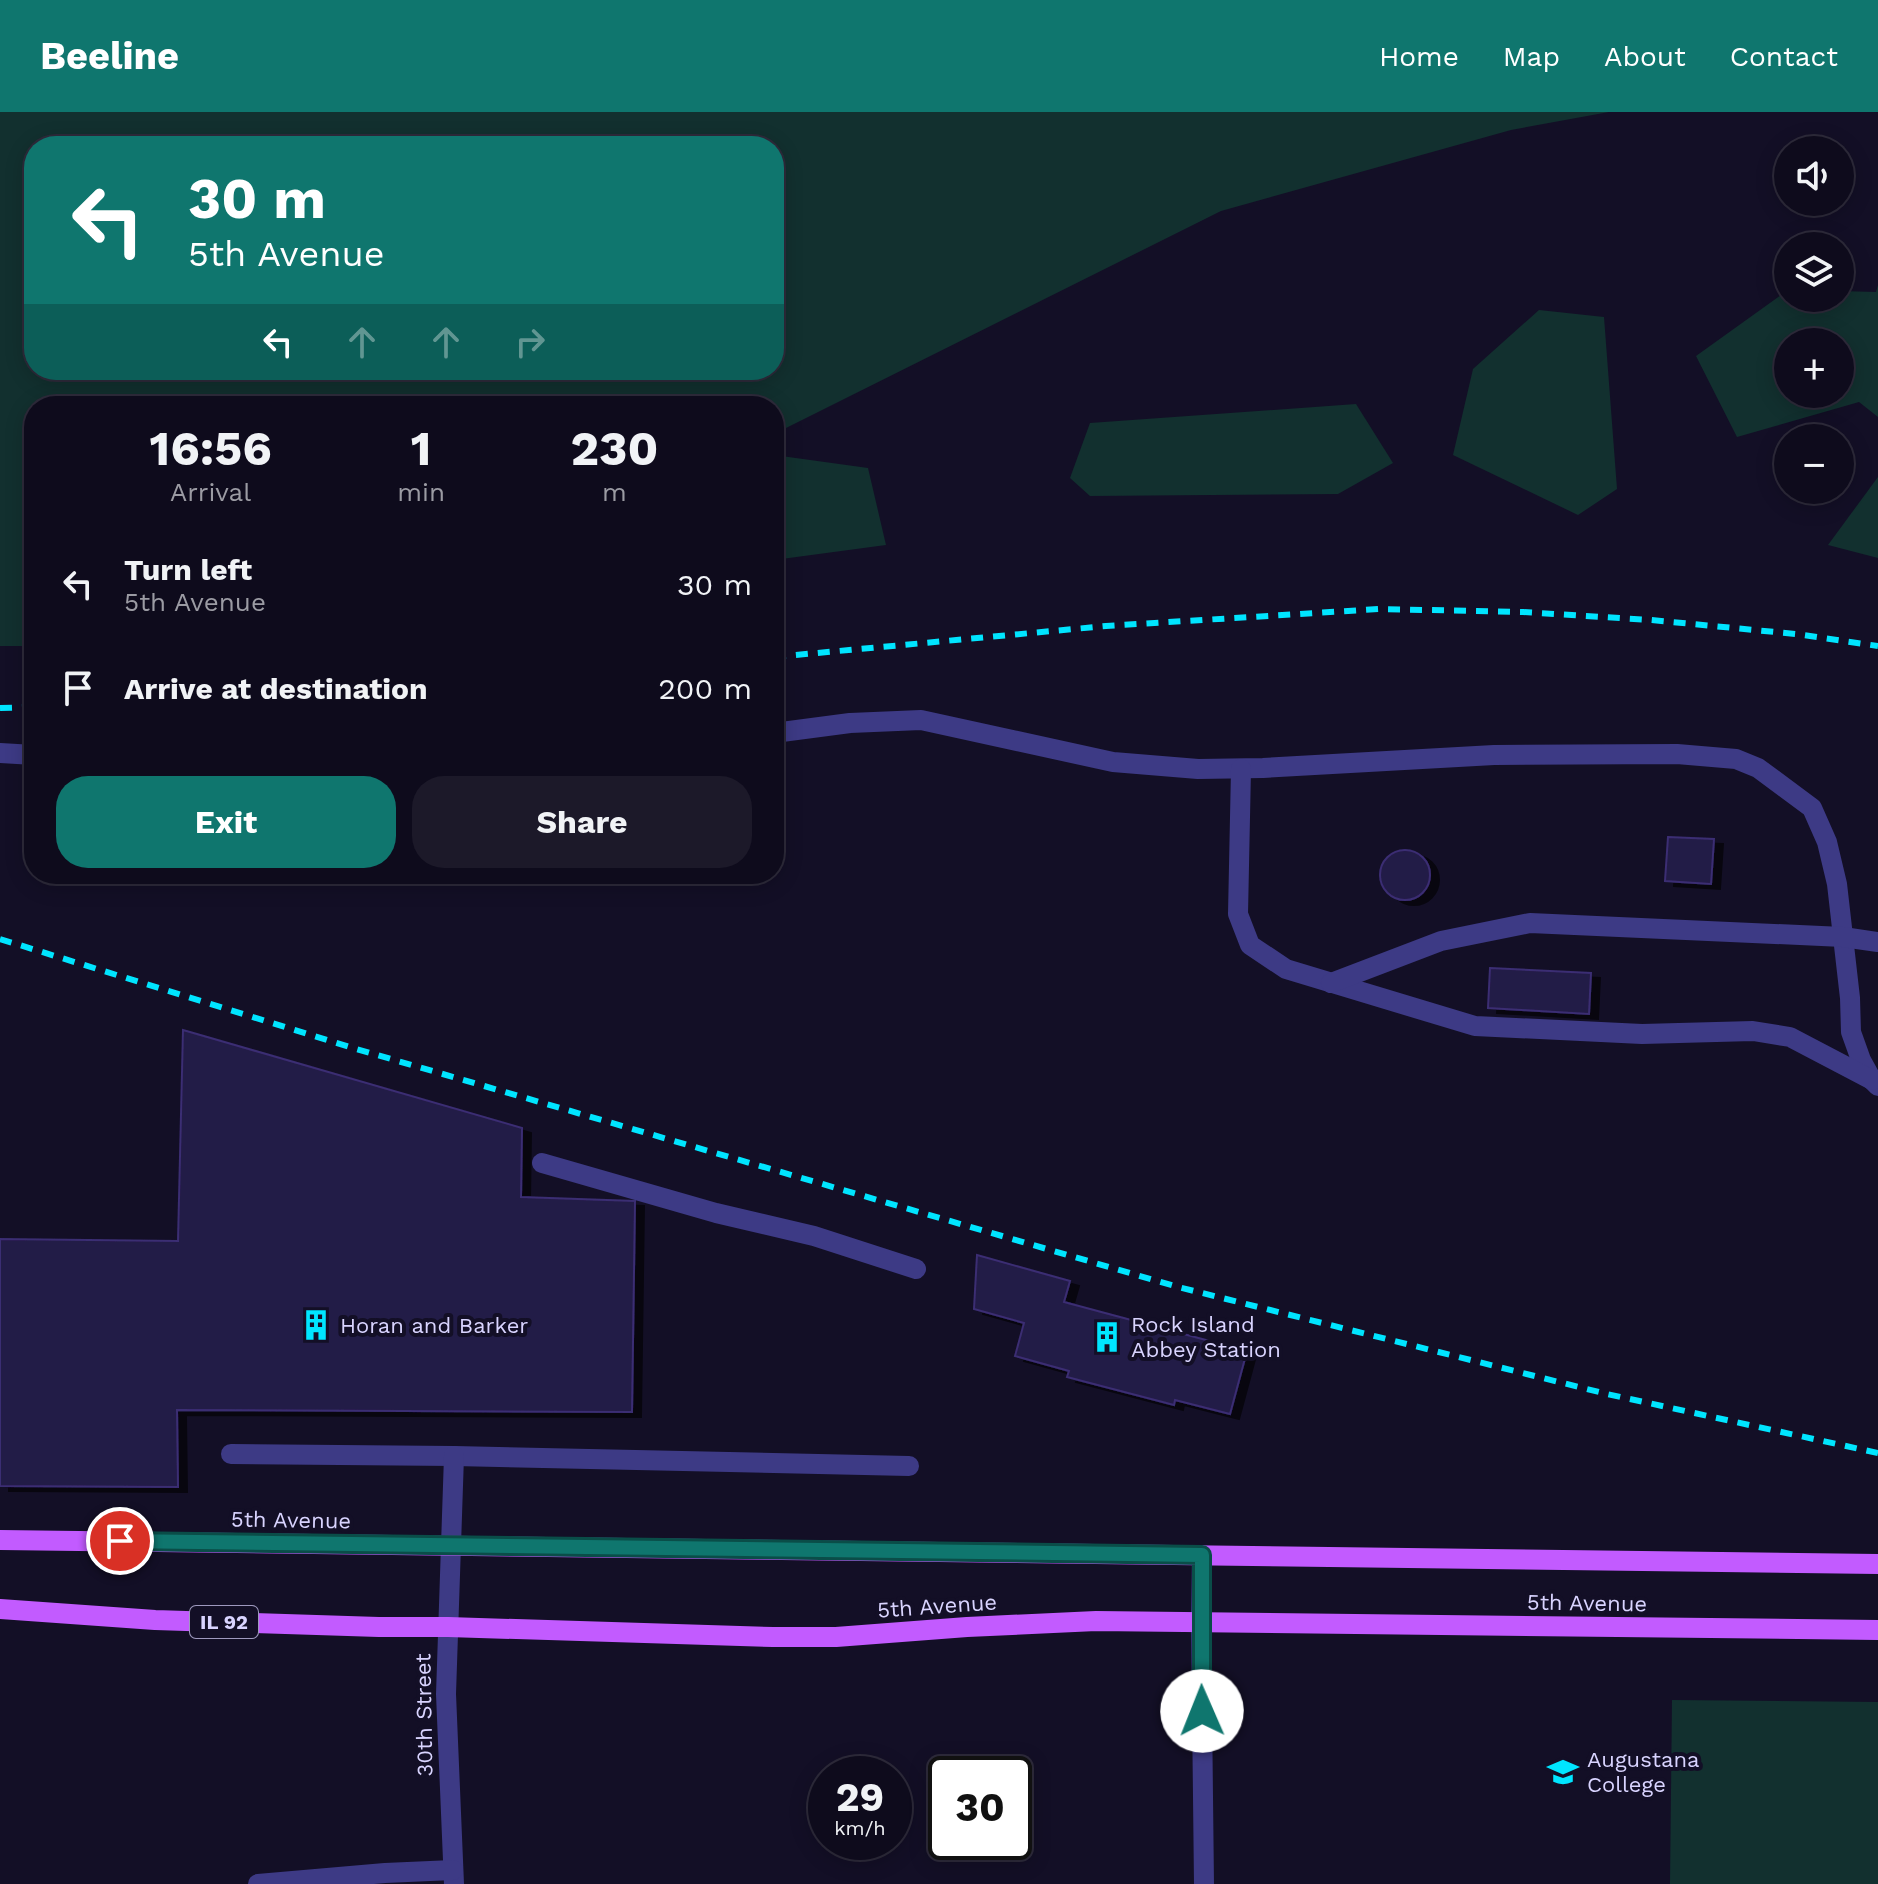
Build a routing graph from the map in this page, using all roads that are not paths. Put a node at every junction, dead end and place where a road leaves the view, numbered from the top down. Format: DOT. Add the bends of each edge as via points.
graph roads {
  1 [pos="784,732"];
  2 [pos="0,753"];
  3 [pos="24,754"];
  4 [pos="1241,769"];
  5 [pos="1843,937"];
  6 [pos="1878,942"];
  7 [pos="1331,983"];
  8 [pos="1875,1083"];
  9 [pos="542,1163"];
  10 [pos="916,1269"];
  11 [pos="231,1454"];
  12 [pos="454,1456"];
  13 [pos="909,1466"];
  14 [pos="0,1540"];
  15 [pos="450,1546"];
  16 [pos="1202,1555"];
  17 [pos="1878,1564"];
  18 [pos="0,1609"];
  19 [pos="1201,1622"];
  20 [pos="448,1627"];
  21 [pos="1878,1630"];
  22 [pos="454,1877"];
  23 [pos="258,1884"];
  24 [pos="1204,1884"];
  1 -- 4 [label="street" via="921,720 1113,762"];
  2 -- 3 [label="street"];
  4 -- 5 [label="street" via="1494,755 1677,754 1736,759 1758,768 1812,808 1834,870"];
  4 -- 7 [label="street" via="1238,914 1250,945 1286,969"];
  5 -- 6 [label="street"];
  5 -- 7 [label="street" via="1530,923 1441,941"];
  5 -- 8 [label="street" via="1851,1032"];
  7 -- 8 [label="street" via="1475,1026 1642,1034 1753,1031 1790,1037"];
  9 -- 10 [label="street"];
  11 -- 12 [label="street"];
  12 -- 13 [label="street"];
  12 -- 15 [label="street, 30th Street"];
  14 -- 15 [label="main road, 5th Avenue"];
  15 -- 16 [label="main road, 5th Avenue"];
  15 -- 20 [label="street, 30th Street"];
  16 -- 17 [label="main road, 5th Avenue"];
  16 -- 19 [label="street"];
  18 -- 20 [label="main road, 5th Avenue / IL 92" via="155,1620"];
  19 -- 20 [label="main road, 5th Avenue / IL 92" via="1027,1623 836,1637"];
  19 -- 21 [label="main road, 5th Avenue / IL 92"];
  19 -- 24 [label="street"];
  20 -- 22 [label="street, 30th Street"];
  22 -- 23 [label="street" via="385,1873"];
}
